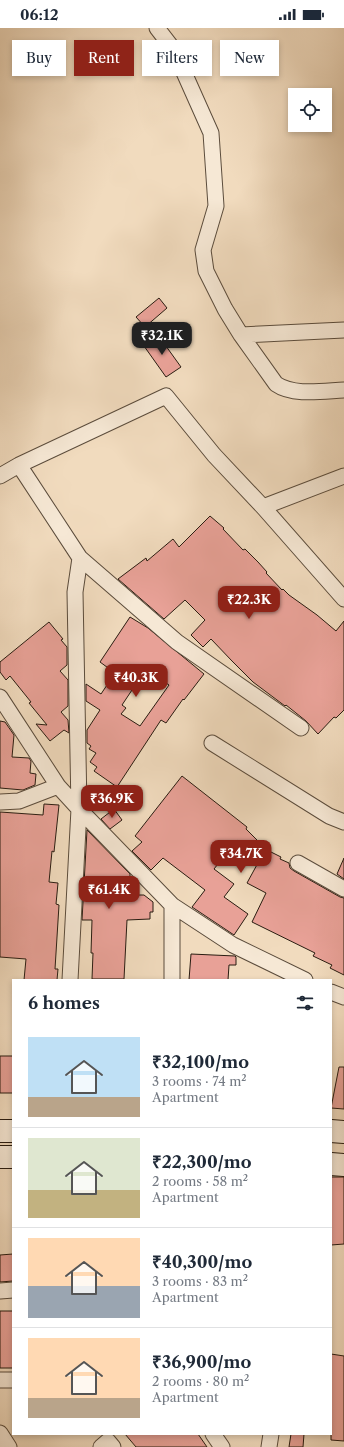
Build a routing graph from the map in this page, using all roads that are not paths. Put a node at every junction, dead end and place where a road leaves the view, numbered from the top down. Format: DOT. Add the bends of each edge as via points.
graph roads {
  1 [pos="157,28"];
  2 [pos="344,330"];
  3 [pos="241,335"];
  4 [pos="344,390"];
  5 [pos="19,465"];
  6 [pos="0,476"];
  7 [pos="344,476"];
  8 [pos="263,507"];
  9 [pos="80,558"];
  10 [pos="344,599"];
  11 [pos="0,697"];
  12 [pos="301,728"];
  13 [pos="212,743"];
  14 [pos="58,786"];
  15 [pos="0,802"];
  16 [pos="79,809"];
  17 [pos="344,822"];
  18 [pos="298,863"];
  19 [pos="344,889"];
  20 [pos="172,905"];
  21 [pos="70,979"];
  22 [pos="172,979"];
  23 [pos="303,979"];
  24 [pos="332,992"];
  25 [pos="344,997"];
  26 [pos="0,1131"];
  27 [pos="12,1131"];
  28 [pos="332,1131"];
  29 [pos="344,1132"];
  30 [pos="0,1157"];
  31 [pos="12,1157"];
  32 [pos="332,1164"];
  33 [pos="344,1165"];
  34 [pos="12,1290"];
  35 [pos="0,1291"];
  36 [pos="0,1380"];
  37 [pos="12,1380"];
  38 [pos="0,1433"];
  39 [pos="214,1435"];
  40 [pos="271,1435"];
  41 [pos="9,1447"];
  42 [pos="222,1447"];
  43 [pos="269,1447"];
  1 -- 3 [label="street" via="174,50 211,133 216,206 203,250 206,271"];
  2 -- 3 [label="street"];
  3 -- 4 [label="street" via="276,384 282,388 293,391"];
  5 -- 6 [label="street"];
  5 -- 8 [label="street" via="166,396 214,455"];
  5 -- 9 [label="street"];
  7 -- 8 [label="street"];
  8 -- 10 [label="street"];
  9 -- 12 [label="street" via="177,642"];
  9 -- 16 [label="street" via="75,592"];
  11 -- 14 [label="street"];
  13 -- 17 [label="street" via="322,812"];
  14 -- 15 [label="street" via="19,801"];
  14 -- 16 [label="street"];
  16 -- 20 [label="street"];
  16 -- 21 [label="street"];
  18 -- 19 [label="street"];
  20 -- 22 [label="street"];
  20 -- 23 [label="street" via="233,944"];
  24 -- 25 [label="street"];
  26 -- 27 [label="main road"];
  28 -- 29 [label="main road"];
  30 -- 31 [label="main road"];
  32 -- 33 [label="main road"];
  34 -- 35 [label="street"];
  36 -- 37 [label="street"];
  38 -- 41 [label="street"];
  39 -- 42 [label="street"];
  40 -- 43 [label="street"];
}
